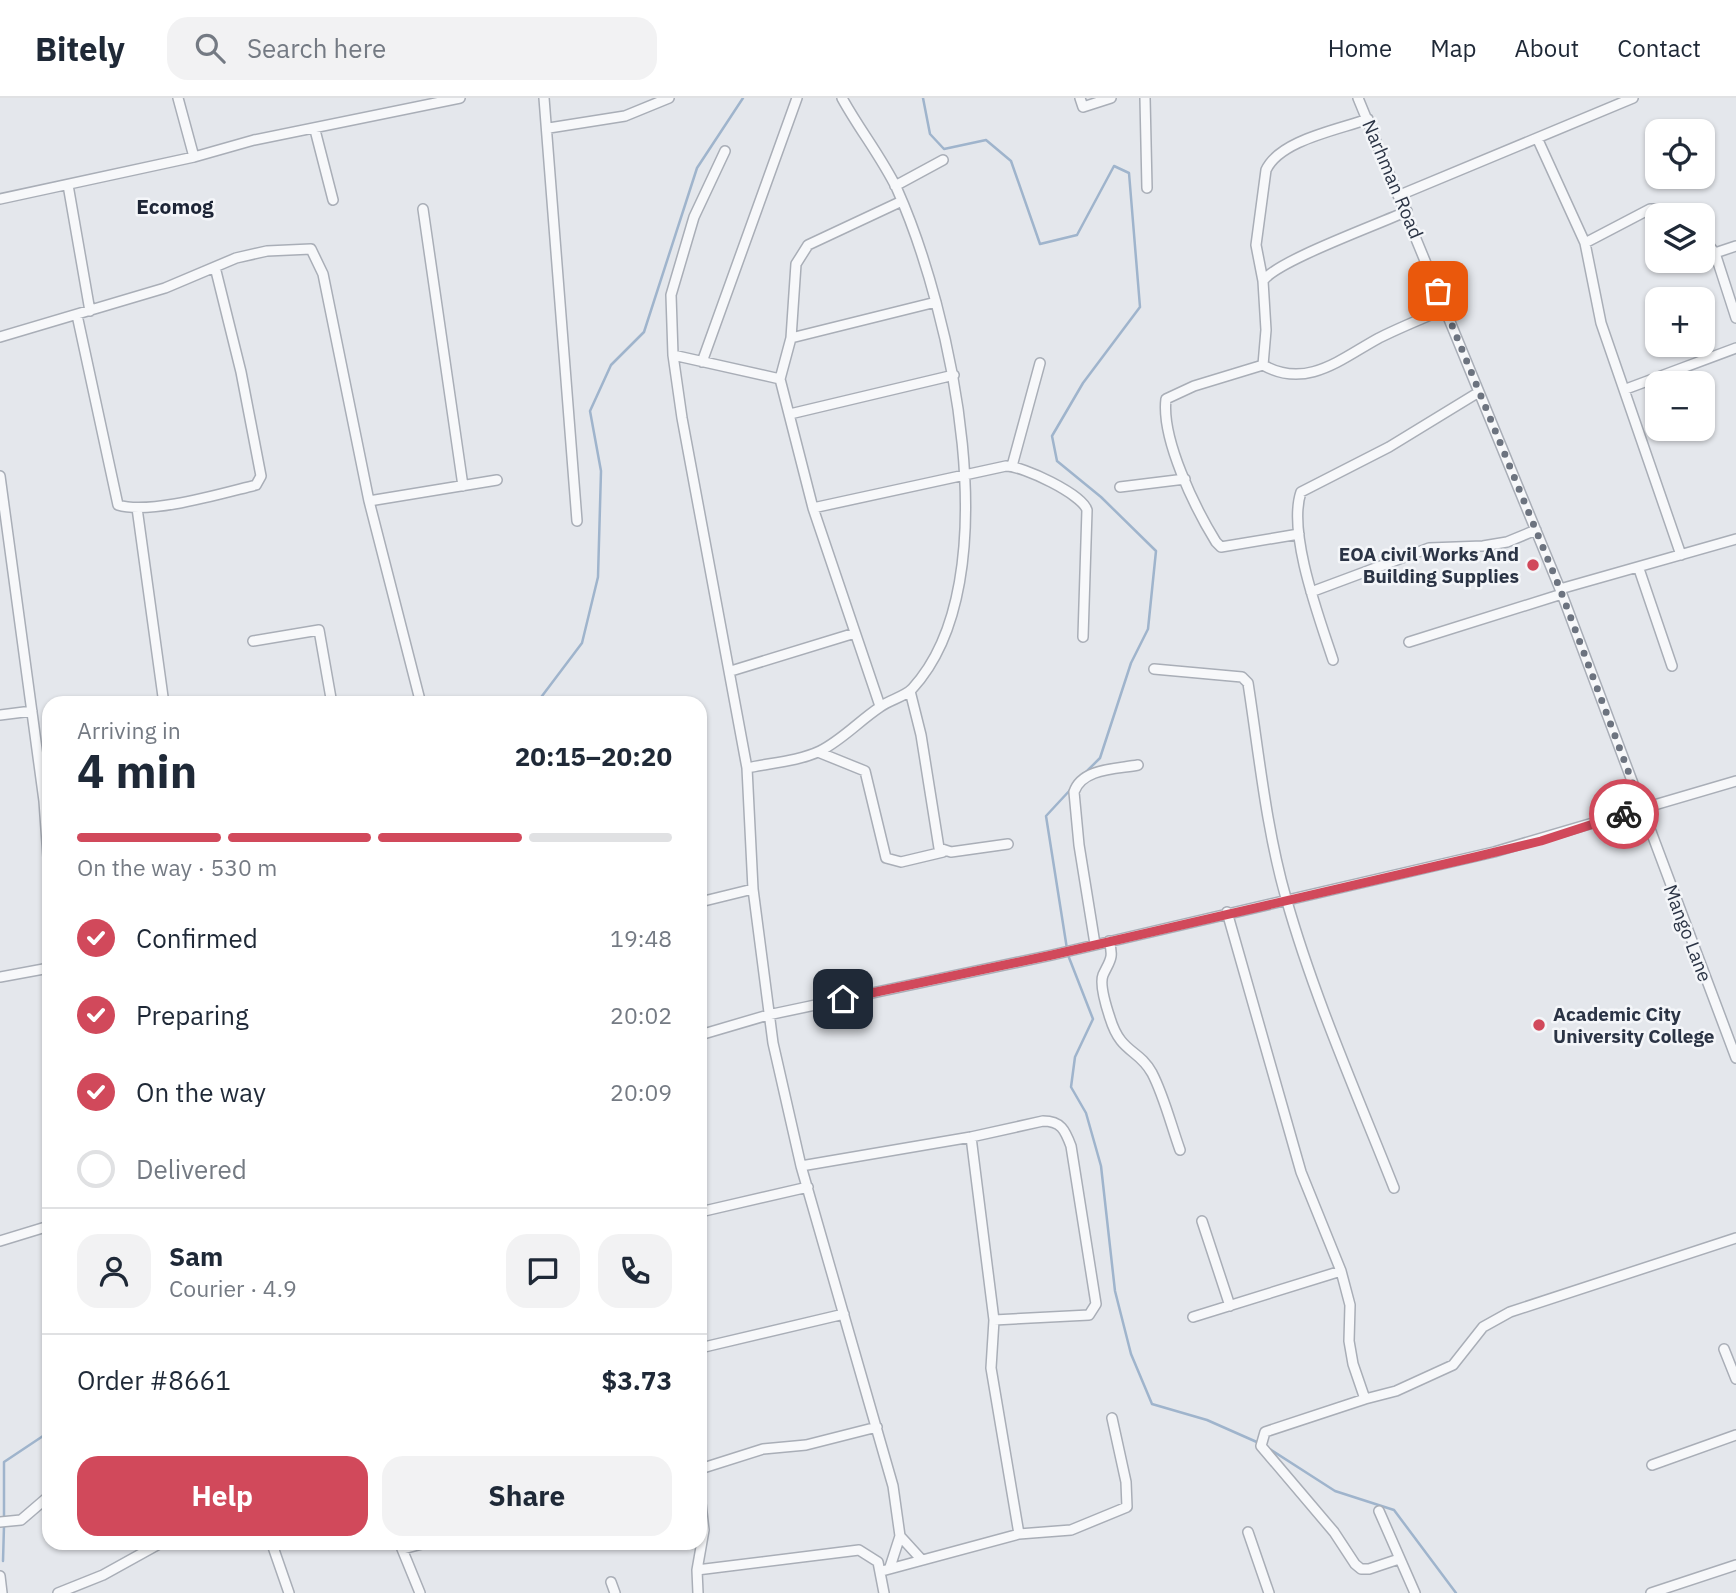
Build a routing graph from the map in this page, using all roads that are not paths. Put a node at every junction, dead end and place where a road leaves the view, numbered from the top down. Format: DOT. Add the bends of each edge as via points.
graph roads {
  1 [pos="178,98"];
  2 [pos="460,98"];
  3 [pos="544,98"];
  4 [pos="669,98"];
  5 [pos="797,98"];
  6 [pos="842,98"];
  7 [pos="1080,98"];
  8 [pos="1111,98"];
  9 [pos="1145,98"];
  10 [pos="1358,98"];
  11 [pos="1633,98"];
  12 [pos="1368,120"];
  13 [pos="549,128"];
  14 [pos="315,130"];
  15 [pos="1538,140"];
  16 [pos="725,150"];
  17 [pos="194,157"];
  18 [pos="943,160"];
  19 [pos="68,185"];
  20 [pos="895,186"];
  21 [pos="1147,188"];
  22 [pos="1400,195"];
  23 [pos="0,199"];
  24 [pos="333,200"];
  25 [pos="902,201"];
  26 [pos="423,209"];
  27 [pos="1407,211"];
  28 [pos="1645,212"];
  29 [pos="1584,243"];
  30 [pos="1736,246"];
  31 [pos="1715,253"];
  32 [pos="215,267"];
  33 [pos="1263,281"];
  34 [pos="936,302"];
  35 [pos="1445,309"];
  36 [pos="90,311"];
  37 [pos="77,315"];
  38 [pos="1736,318"];
  39 [pos="0,337"];
  40 [pos="791,338"];
  41 [pos="1736,348"];
  42 [pos="673,355"];
  43 [pos="702,362"];
  44 [pos="1040,363"];
  45 [pos="1263,365"];
  46 [pos="954,375"];
  47 [pos="780,379"];
  48 [pos="1626,389"];
  49 [pos="1479,392"];
  50 [pos="790,414"];
  51 [pos="1013,466"];
  52 [pos="963,475"];
  53 [pos="0,476"];
  54 [pos="1185,479"];
  55 [pos="497,480"];
  56 [pos="463,486"];
  57 [pos="1120,487"];
  58 [pos="369,501"];
  59 [pos="137,508"];
  60 [pos="813,508"];
  61 [pos="577,521"];
  62 [pos="1536,530"];
  63 [pos="1299,534"];
  64 [pos="1736,538"];
  65 [pos="1681,555"];
  66 [pos="1639,569"];
  67 [pos="1561,591"];
  68 [pos="1311,592"];
  69 [pos="855,633"];
  70 [pos="1083,637"];
  71 [pos="253,641"];
  72 [pos="1409,642"];
  73 [pos="1333,660"];
  74 [pos="1672,666"];
  75 [pos="1154,669"];
  76 [pos="731,671"];
  77 [pos="910,691"];
  78 [pos="163,696"];
  79 [pos="331,696"];
  80 [pos="419,696"];
  81 [pos="880,706"];
  82 [pos="32,711"];
  83 [pos="0,715"];
  84 [pos="818,752"];
  85 [pos="1138,765"];
  86 [pos="747,768"];
  87 [pos="42,770"];
  88 [pos="1736,780"];
  89 [pos="1642,808"];
  90 [pos="1008,844"];
  91 [pos="943,852"];
  92 [pos="753,889"];
  93 [pos="1286,898"];
  94 [pos="707,900"];
  95 [pos="1227,912"];
  96 [pos="1109,941"];
  97 [pos="1093,944"];
  98 [pos="42,969"];
  99 [pos="0,977"];
  100 [pos="768,1015"];
  101 [pos="707,1033"];
  102 [pos="1736,1058"];
  103 [pos="971,1137"];
  104 [pos="1180,1150"];
  105 [pos="801,1166"];
  106 [pos="808,1187"];
  107 [pos="1394,1188"];
  108 [pos="707,1210"];
  109 [pos="1202,1221"];
  110 [pos="42,1228"];
  111 [pos="1736,1238"];
  112 [pos="0,1241"];
  113 [pos="1341,1271"];
  114 [pos="1230,1306"];
  115 [pos="844,1314"];
  116 [pos="1194,1317"];
  117 [pos="994,1320"];
  118 [pos="707,1346"];
  119 [pos="1724,1349"];
  120 [pos="1736,1379"];
  121 [pos="1365,1399"];
  122 [pos="1112,1418"];
  123 [pos="877,1427"];
  124 [pos="1736,1435"];
  125 [pos="1652,1465"];
  126 [pos="707,1467"];
  127 [pos="42,1502"];
  128 [pos="1378,1511"];
  129 [pos="0,1522"];
  130 [pos="1248,1532"];
  131 [pos="1018,1534"];
  132 [pos="900,1536"];
  133 [pos="148,1550"];
  134 [pos="274,1550"];
  135 [pos="403,1550"];
  136 [pos="700,1550"];
  137 [pos="921,1559"];
  138 [pos="1399,1559"];
  139 [pos="1736,1565"];
  140 [pos="886,1569"];
  141 [pos="697,1570"];
  142 [pos="0,1576"];
  143 [pos="611,1582"];
  144 [pos="2,1593"];
  145 [pos="58,1593"];
  146 [pos="289,1593"];
  147 [pos="420,1593"];
  148 [pos="615,1593"];
  149 [pos="698,1593"];
  150 [pos="884,1593"];
  151 [pos="1269,1593"];
  152 [pos="1415,1593"];
  153 [pos="1651,1593"];
  1 -- 17 [label="street"];
  2 -- 14 [label="street"];
  3 -- 13 [label="street"];
  4 -- 13 [label="street" via="625,116"];
  5 -- 43 [label="street"];
  6 -- 20 [label="street"];
  7 -- 8 [label="street" via="1083,107"];
  9 -- 21 [label="street"];
  10 -- 12 [label="street, Narhman Road"];
  11 -- 15 [label="street"];
  12 -- 22 [label="street, Narhman Road"];
  12 -- 33 [label="street" via="1287,147 1270,160 1262,187 1256,245"];
  13 -- 61 [label="street"];
  14 -- 17 [label="street" via="254,140"];
  14 -- 24 [label="street"];
  15 -- 22 [label="street"];
  15 -- 29 [label="street"];
  16 -- 42 [label="street" via="694,217 671,295"];
  17 -- 19 [label="street"];
  18 -- 20 [label="street"];
  19 -- 23 [label="street"];
  19 -- 36 [label="street"];
  20 -- 25 [label="street"];
  22 -- 27 [label="street, Narhman Road"];
  25 -- 34 [label="street"];
  25 -- 40 [label="street" via="808,245 800,254"];
  26 -- 56 [label="street"];
  27 -- 33 [label="street" via="1302,257"];
  27 -- 35 [label="street, Narhman Road"];
  28 -- 29 [label="street"];
  29 -- 48 [label="street" via="1601,323"];
  30 -- 31 [label="street"];
  31 -- 38 [label="street"];
  32 -- 36 [label="street"];
  32 -- 58 [label="street" via="289,248 311,249 317,257"];
  32 -- 59 [label="street" via="241,372 260,481 213,496"];
  33 -- 45 [label="street" via="1267,345"];
  34 -- 40 [label="street"];
  34 -- 46 [label="street"];
  35 -- 45 [label="street" via="1380,338 1325,370 1282,373"];
  35 -- 49 [label="street, Narhman Road"];
  36 -- 37 [label="street"];
  37 -- 39 [label="street"];
  37 -- 59 [label="street" via="116,501"];
  40 -- 47 [label="street"];
  41 -- 48 [label="street"];
  42 -- 43 [label="street"];
  42 -- 76 [label="street"];
  43 -- 47 [label="street"];
  44 -- 51 [label="street"];
  45 -- 54 [label="street" via="1166,399 1170,439"];
  46 -- 50 [label="street"];
  46 -- 52 [label="street"];
  47 -- 50 [label="street"];
  48 -- 65 [label="street"];
  49 -- 62 [label="street, Narhman Road"];
  49 -- 63 [label="street" via="1389,447 1306,488 1298,504"];
  50 -- 60 [label="street"];
  51 -- 52 [label="street"];
  51 -- 70 [label="street" via="1077,496 1085,505"];
  52 -- 60 [label="street"];
  52 -- 77 [label="street" via="962,578 943,637"];
  53 -- 82 [label="street"];
  54 -- 57 [label="street"];
  54 -- 63 [label="street" via="1221,547"];
  55 -- 56 [label="street"];
  56 -- 58 [label="street"];
  58 -- 80 [label="street"];
  59 -- 78 [label="street"];
  60 -- 69 [label="street"];
  62 -- 67 [label="street, Narhman Road"];
  62 -- 68 [label="street" via="1483,546 1429,548"];
  63 -- 68 [label="street"];
  64 -- 65 [label="street"];
  65 -- 66 [label="street"];
  66 -- 67 [label="street"];
  66 -- 74 [label="street"];
  67 -- 72 [label="street"];
  67 -- 89 [label="street, Narhman Road"];
  68 -- 73 [label="street"];
  69 -- 76 [label="street"];
  69 -- 81 [label="street"];
  71 -- 79 [label="street" via="319,630"];
  75 -- 93 [label="street" via="1242,677 1248,683"];
  76 -- 86 [label="street"];
  77 -- 81 [label="street"];
  77 -- 91 [label="street"];
  81 -- 84 [label="street"];
  82 -- 83 [label="street"];
  82 -- 87 [label="street"];
  84 -- 86 [label="street"];
  84 -- 91 [label="street" via="865,771 886,858 901,862"];
  85 -- 97 [label="street" via="1088,775 1074,792"];
  86 -- 92 [label="street"];
  88 -- 89 [label="street"];
  89 -- 93 [label="street" via="1541,841"];
  89 -- 102 [label="street, Mango Lane"];
  90 -- 91 [label="street"];
  92 -- 94 [label="street"];
  92 -- 100 [label="street"];
  93 -- 95 [label="street"];
  93 -- 107 [label="street" via="1310,976"];
  95 -- 96 [label="street"];
  95 -- 113 [label="street" via="1301,1172"];
  96 -- 97 [label="street"];
  96 -- 104 [label="street" via="1113,960 1102,981 1109,1015 1117,1038 1152,1073"];
  97 -- 100 [label="street"];
  98 -- 99 [label="street"];
  100 -- 101 [label="street"];
  100 -- 105 [label="street"];
  103 -- 105 [label="street"];
  103 -- 117 [label="street"];
  103 -- 117 [label="street" via="1043,1121 1055,1121 1064,1129 1071,1146 1096,1304 1089,1315"];
  105 -- 106 [label="street"];
  106 -- 108 [label="street"];
  106 -- 115 [label="street"];
  109 -- 114 [label="street"];
  110 -- 112 [label="street"];
  111 -- 121 [label="street" via="1510,1311 1483,1327 1453,1365 1396,1391"];
  113 -- 114 [label="street"];
  113 -- 121 [label="street" via="1350,1305 1353,1364"];
  114 -- 116 [label="street"];
  115 -- 118 [label="street"];
  115 -- 123 [label="street"];
  117 -- 131 [label="street" via="991,1368"];
  119 -- 120 [label="street"];
  121 -- 138 [label="street" via="1265,1432 1261,1446 1334,1532 1355,1564 1369,1569"];
  122 -- 131 [label="street" via="1127,1507 1071,1530"];
  123 -- 126 [label="street" via="806,1445 763,1448"];
  123 -- 132 [label="street"];
  124 -- 125 [label="street"];
  127 -- 129 [label="street" via="21,1520"];
  128 -- 138 [label="street"];
  130 -- 151 [label="street"];
  131 -- 137 [label="street"];
  132 -- 137 [label="street"];
  132 -- 140 [label="street"];
  133 -- 145 [label="street"];
  134 -- 146 [label="street"];
  135 -- 147 [label="street"];
  136 -- 141 [label="street"];
  137 -- 140 [label="street"];
  138 -- 152 [label="street"];
  139 -- 153 [label="street"];
  140 -- 141 [label="street" via="870,1555 847,1549"];
  140 -- 150 [label="street"];
  141 -- 149 [label="street"];
  142 -- 144 [label="street"];
  143 -- 148 [label="street"];
}
